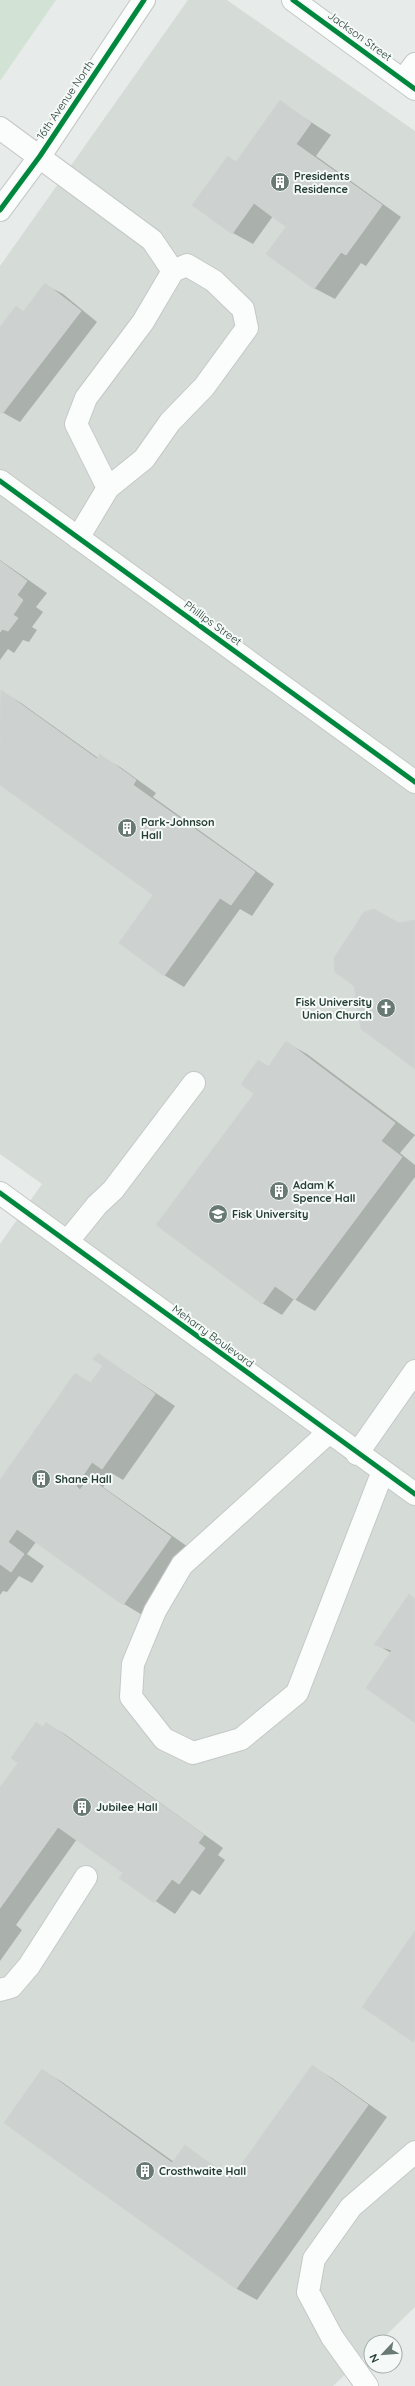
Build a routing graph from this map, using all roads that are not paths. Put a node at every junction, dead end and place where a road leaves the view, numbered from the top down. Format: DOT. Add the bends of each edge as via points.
graph roads {
  1 [pos="144,0"];
  2 [pos="293,0"];
  3 [pos="411,78"];
  4 [pos="0,128"];
  5 [pos="40,156"];
  6 [pos="0,210"];
  7 [pos="173,271"];
  8 [pos="0,481"];
  9 [pos="108,488"];
  10 [pos="78,538"];
  11 [pos="415,782"];
  12 [pos="194,1083"];
  13 [pos="0,1193"];
  14 [pos="67,1242"];
  15 [pos="415,1371"];
  16 [pos="328,1433"];
  17 [pos="357,1454"];
  18 [pos="383,1471"];
  19 [pos="415,1494"];
  20 [pos="86,1877"];
  21 [pos="0,1990"];
  22 [pos="415,2152"];
  23 [pos="367,2386"];
  1 -- 5 [label="street, 16th Avenue North"];
  2 -- 3 [label="street, Jackson Street"];
  4 -- 5 [label="street"];
  5 -- 6 [label="street, 16th Avenue North"];
  5 -- 7 [label="street" via="152,240"];
  7 -- 9 [label="street" via="143,322 86,398 76,424"];
  7 -- 9 [label="street" via="187,265 214,281 243,309 247,328 204,387 170,422 144,459"];
  8 -- 10 [label="street, Phillips Street"];
  9 -- 10 [label="street"];
  10 -- 11 [label="street, Phillips Street"];
  12 -- 14 [label="street" via="114,1190 97,1205"];
  13 -- 14 [label="street, Meharry Boulevard"];
  14 -- 16 [label="street, Meharry Boulevard"];
  15 -- 17 [label="street"];
  16 -- 17 [label="street, Meharry Boulevard"];
  16 -- 18 [label="street" via="182,1565 154,1611 133,1664 131,1697 164,1739 193,1753 241,1739 297,1693"];
  17 -- 18 [label="street, Meharry Boulevard"];
  18 -- 19 [label="street, Meharry Boulevard"];
  20 -- 21 [label="street" via="29,1966 11,1987"];
  22 -- 23 [label="street" via="351,2207 314,2258 308,2292 332,2338"];
}
